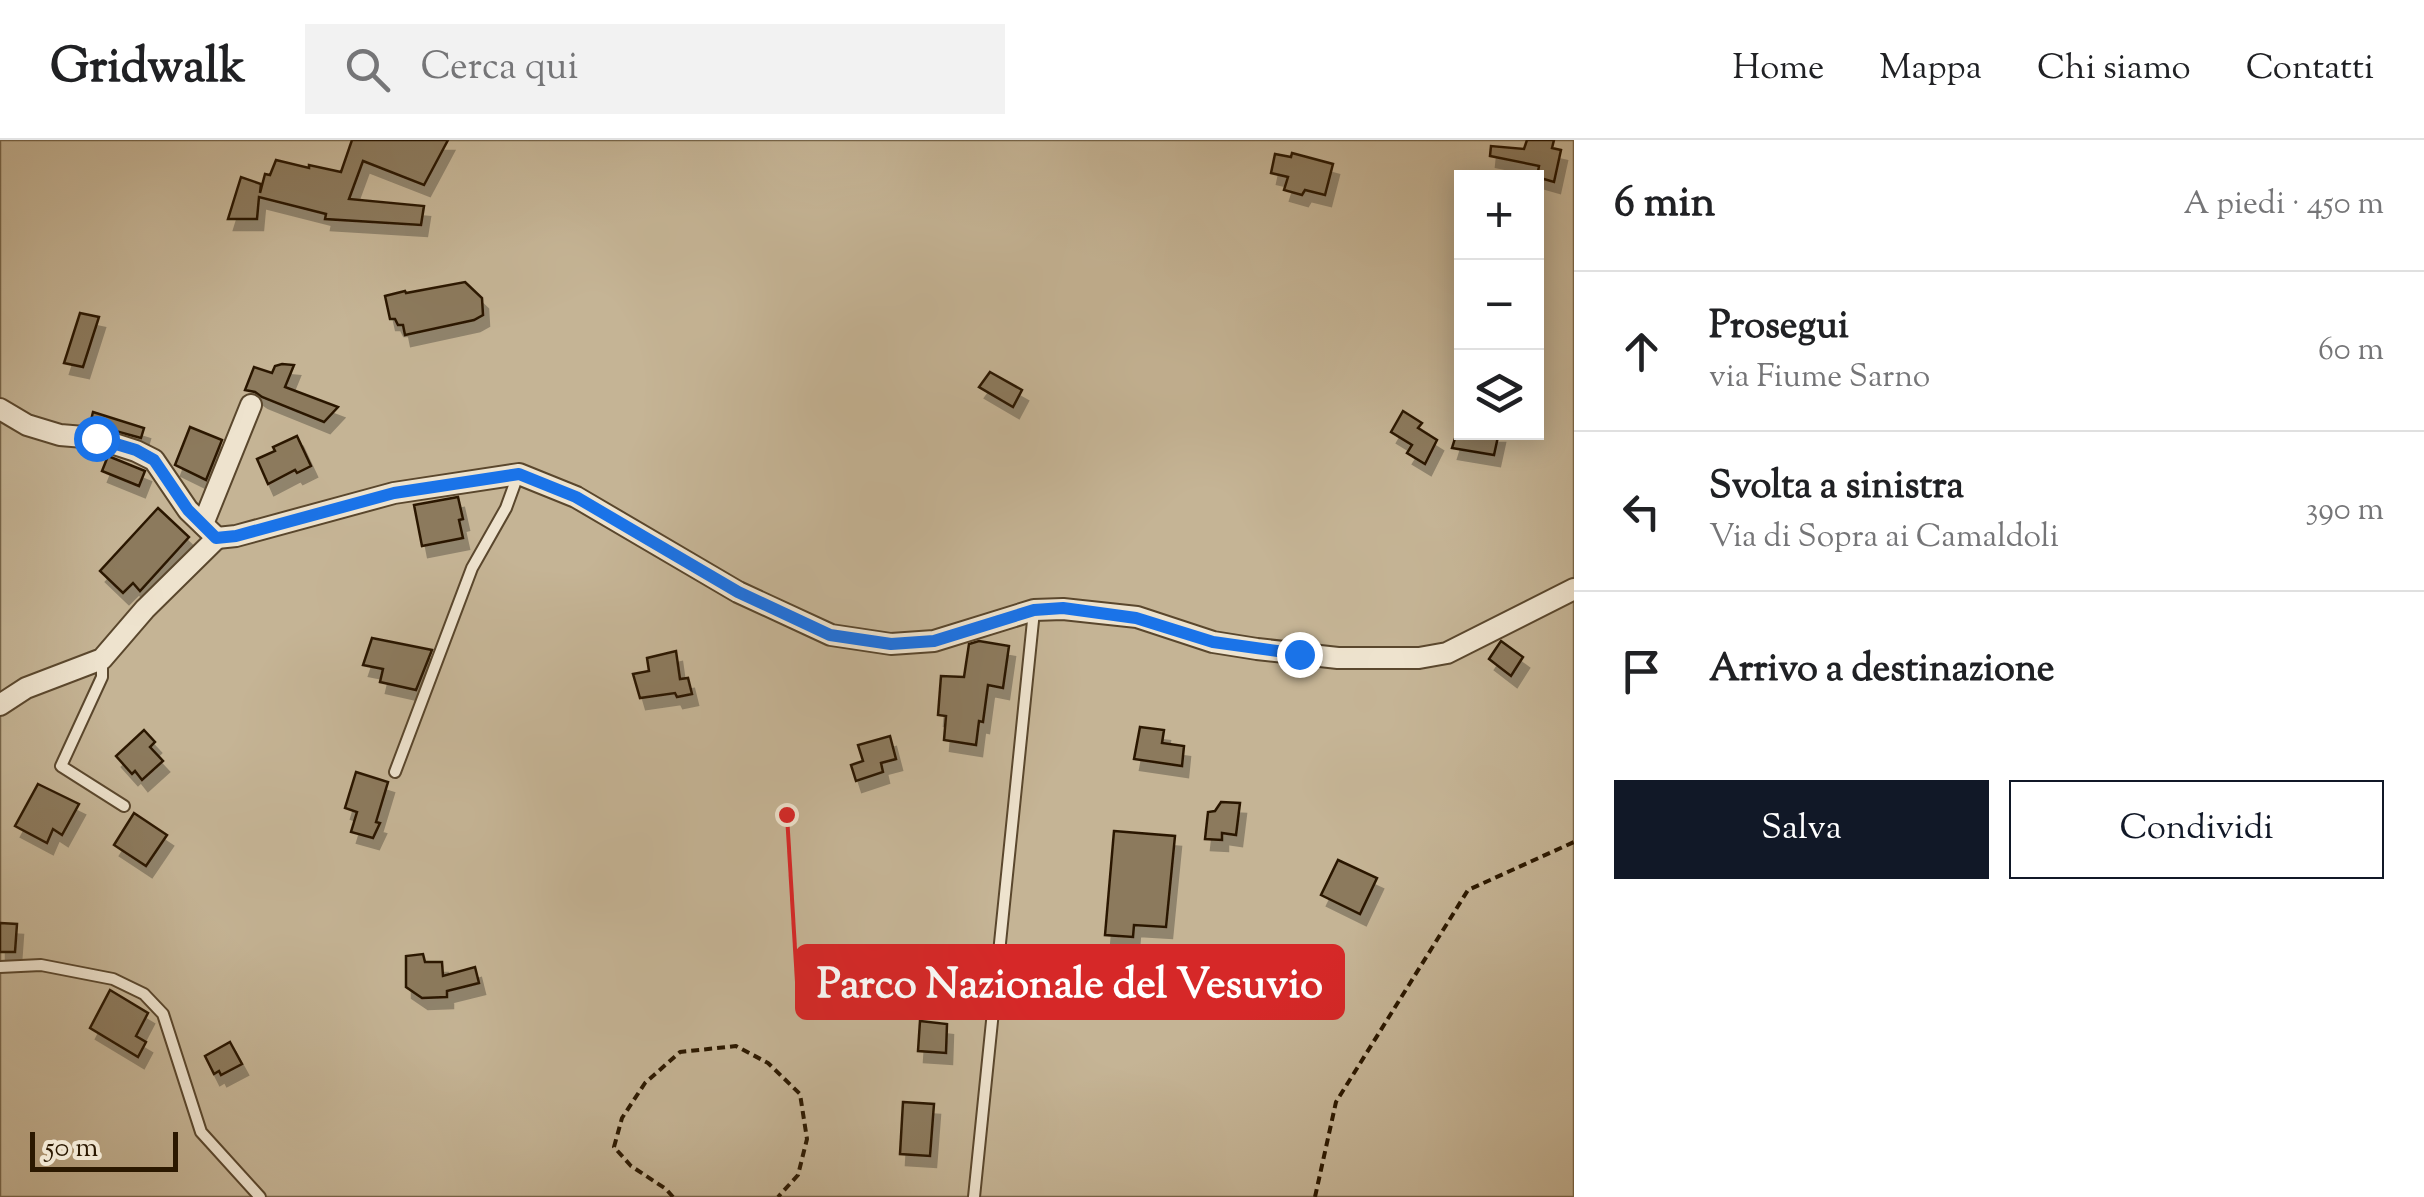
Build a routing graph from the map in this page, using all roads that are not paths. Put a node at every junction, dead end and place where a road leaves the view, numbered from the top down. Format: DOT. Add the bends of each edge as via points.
graph roads {
  1 [pos="251,405"];
  2 [pos="0,409"];
  3 [pos="519,474"];
  4 [pos="210,531"];
  5 [pos="1574,589"];
  6 [pos="1034,610"];
  7 [pos="102,658"];
  8 [pos="0,705"];
  9 [pos="395,772"];
  10 [pos="124,806"];
  11 [pos="0,967"];
  12 [pos="260,1197"];
  13 [pos="974,1197"];
  1 -- 4 [label="street"];
  2 -- 4 [label="street" via="41,430 96,438 154,460"];
  3 -- 4 [label="street" via="394,493 236,536"];
  3 -- 6 [label="street" via="576,497 738,592 830,635 891,644 934,641"];
  3 -- 9 [label="lane" via="472,568"];
  4 -- 7 [label="street"];
  5 -- 6 [label="street" via="1447,653 1418,658 1257,649 1136,618"];
  6 -- 13 [label="lane"];
  7 -- 8 [label="street"];
  7 -- 10 [label="lane" via="102,677 60,766"];
  11 -- 12 [label="lane" via="41,965 113,979 144,994 163,1014 201,1132"];
}
